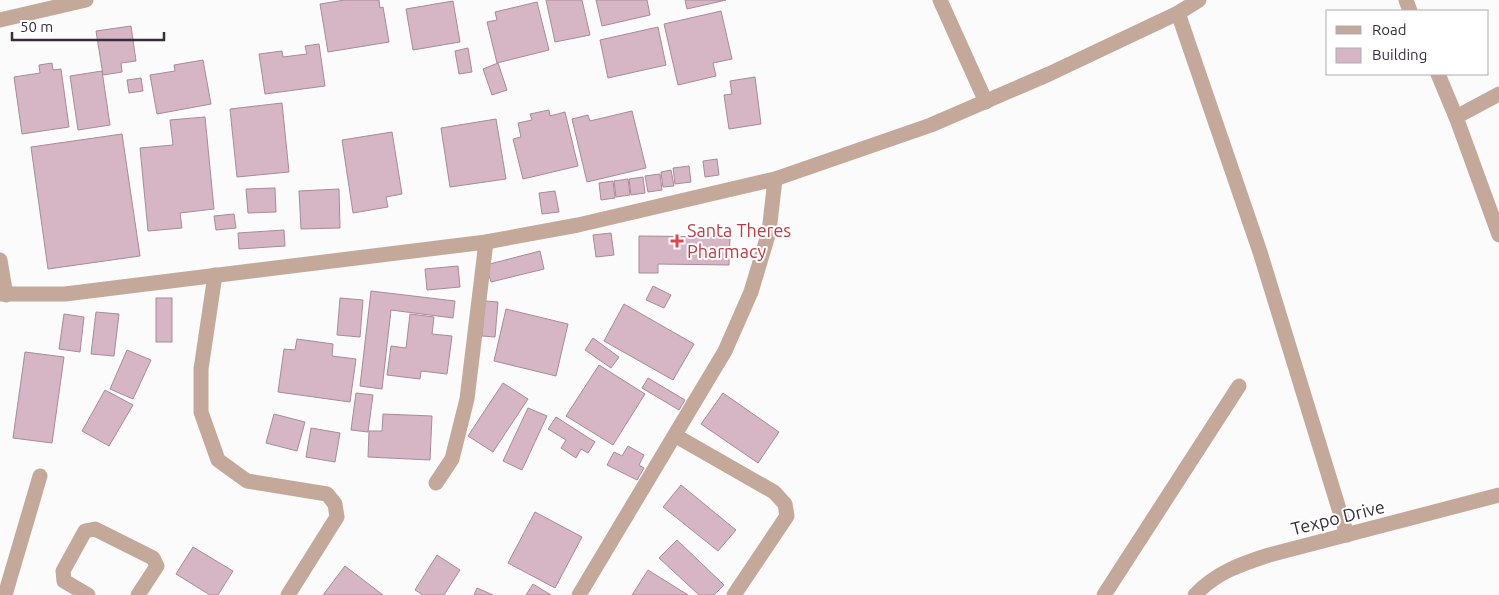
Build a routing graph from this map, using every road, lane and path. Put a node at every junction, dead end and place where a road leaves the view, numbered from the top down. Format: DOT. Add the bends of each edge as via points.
graph roads {
  1 [pos="86,0"];
  2 [pos="940,0"];
  3 [pos="1199,0"];
  4 [pos="1178,13"];
  5 [pos="0,20"];
  6 [pos="1438,75"];
  7 [pos="1499,94"];
  8 [pos="986,102"];
  9 [pos="1456,117"];
  10 [pos="775,179"];
  11 [pos="1499,235"];
  12 [pos="486,242"];
  13 [pos="0,260"];
  14 [pos="215,275"];
  15 [pos="3,294"];
  16 [pos="1239,386"];
  17 [pos="676,436"];
  18 [pos="40,476"];
  19 [pos="436,484"];
  20 [pos="1499,495"];
  21 [pos="1347,535"];
  22 [pos="5,595"];
  23 [pos="88,595"];
  24 [pos="138,595"];
  25 [pos="288,595"];
  26 [pos="579,595"];
  27 [pos="734,595"];
  28 [pos="1104,595"];
  29 [pos="1194,595"];
  1 -- 5 [label="street"];
  2 -- 8 [label="street"];
  3 -- 4 [label="street"];
  4 -- 8 [label="street"];
  4 -- 21 [label="street" via="1260,252"];
  6 -- 9 [label="street"];
  7 -- 9 [label="street"];
  8 -- 10 [label="street" via="931,125"];
  9 -- 11 [label="street"];
  10 -- 12 [label="street"];
  10 -- 17 [label="street" via="769,232 751,292 725,351"];
  12 -- 14 [label="street"];
  12 -- 19 [label="street" via="467,399 452,459"];
  13 -- 15 [label="street"];
  14 -- 15 [label="street" via="65,294"];
  14 -- 25 [label="street" via="200,369 201,412 218,460 247,481 327,494 335,504 337,517"];
  16 -- 28 [label="street"];
  17 -- 26 [label="street"];
  17 -- 27 [label="street" via="774,492 785,504 787,516"];
  18 -- 22 [label="street"];
  20 -- 21 [label="street, Texpo Drive"];
  21 -- 29 [label="street, Texpo Drive" via="1234,566"];
  23 -- 24 [label="street" via="64,581 63,571 85,531 96,529 153,558 157,566"];
}
